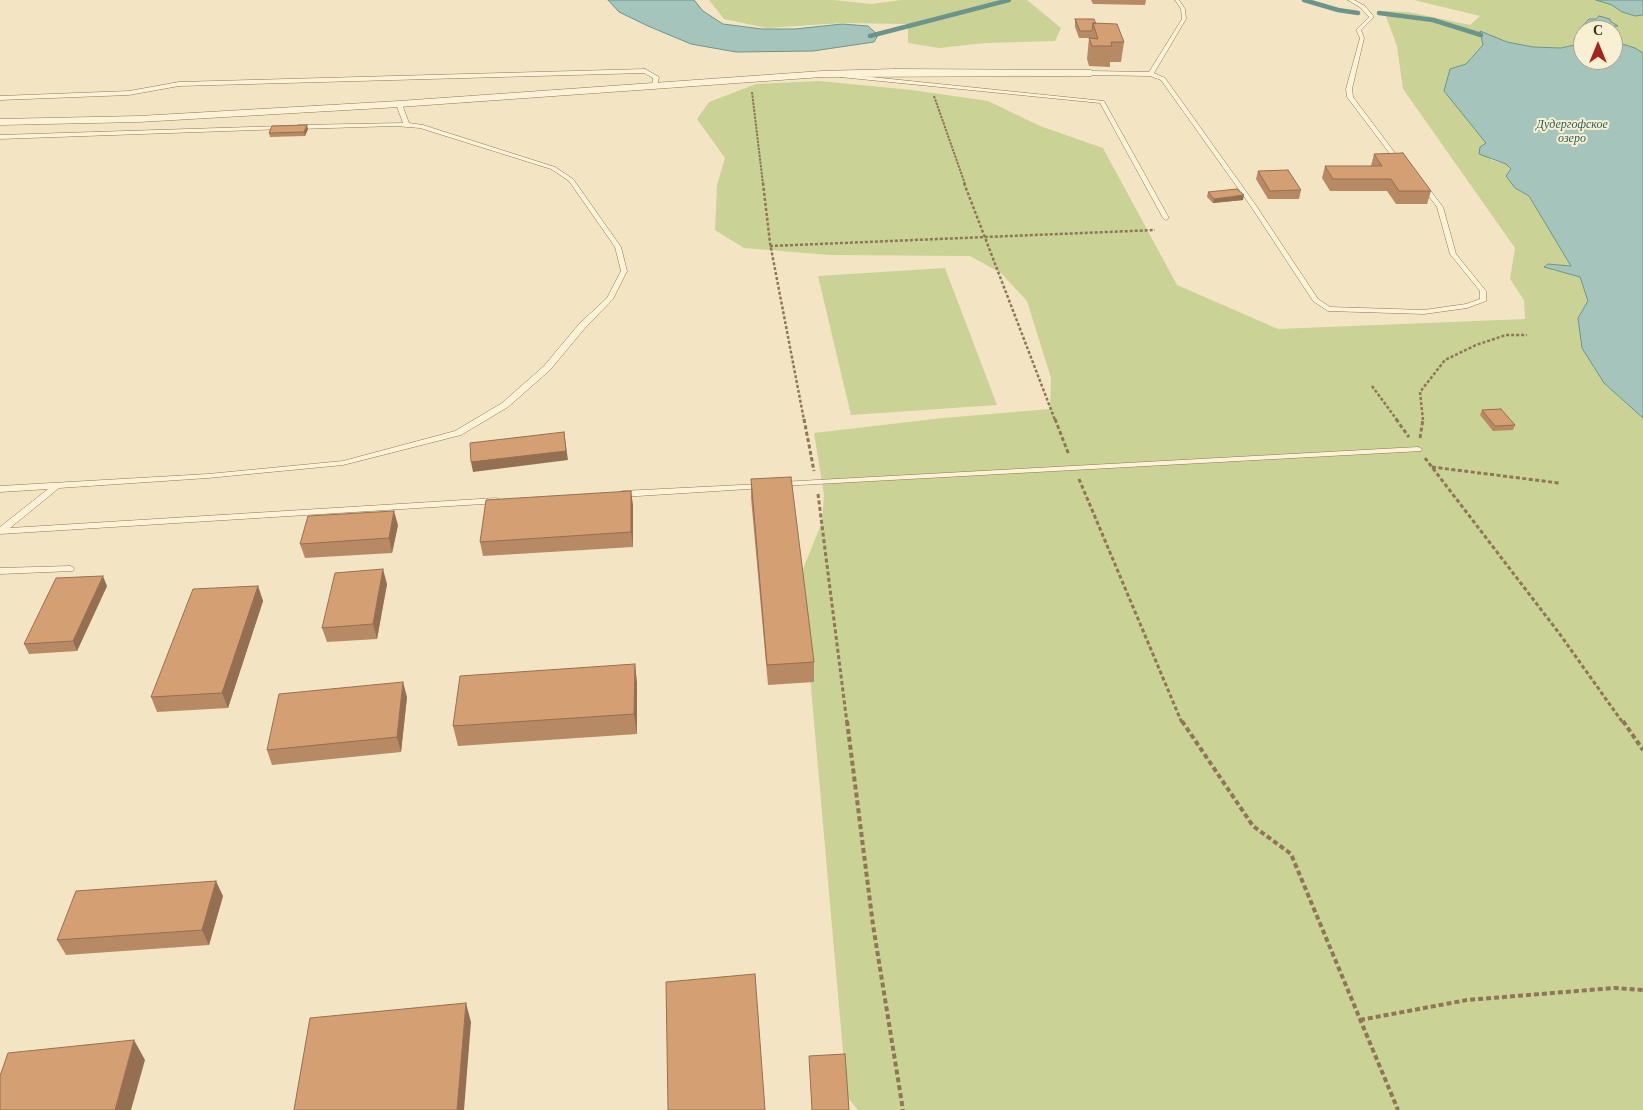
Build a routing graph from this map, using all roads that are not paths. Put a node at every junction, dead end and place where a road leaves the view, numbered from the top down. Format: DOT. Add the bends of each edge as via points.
graph roads {
  1 [pos="1177,0"];
  2 [pos="1350,0"];
  3 [pos="1090,73"];
  4 [pos="822,74"];
  5 [pos="1151,74"];
  6 [pos="655,86"];
  7 [pos="0,98"];
  8 [pos="399,104"];
  9 [pos="0,122"];
  10 [pos="407,125"];
  11 [pos="0,137"];
  12 [pos="1406,167"];
  13 [pos="1419,180"];
  14 [pos="1166,218"];
  15 [pos="1418,448"];
  16 [pos="56,485"];
  17 [pos="0,489"];
  18 [pos="610,495"];
  19 [pos="510,500"];
  20 [pos="1,531"];
  21 [pos="70,569"];
  22 [pos="0,571"];
  1 -- 5 [label="lane" via="1184,9 1184,19"];
  2 -- 12 [label="lane" via="1372,16 1358,30 1362,38 1349,89 1350,97"];
  3 -- 4 [label="street"];
  3 -- 5 [label="lane"];
  4 -- 6 [label="street"];
  4 -- 14 [label="lane" via="1102,102"];
  5 -- 13 [label="lane" via="1164,79 1315,300 1328,310 1424,312 1467,306 1484,300 1483,291 1453,254 1440,207"];
  6 -- 7 [label="lane" via="656,76 635,71 179,84 129,93"];
  6 -- 8 [label="street"];
  8 -- 9 [label="street" via="139,119"];
  8 -- 10 [label="lane"];
  10 -- 11 [label="lane"];
  10 -- 16 [label="lane" via="421,126 553,168 571,180 618,247 624,271 610,299 547,368 505,405 458,433 342,463 208,476"];
  15 -- 18 [label="lane"];
  16 -- 17 [label="lane"];
  16 -- 20 [label="lane"];
  19 -- 20 [label="lane"];
  21 -- 22 [label="lane"];
}
